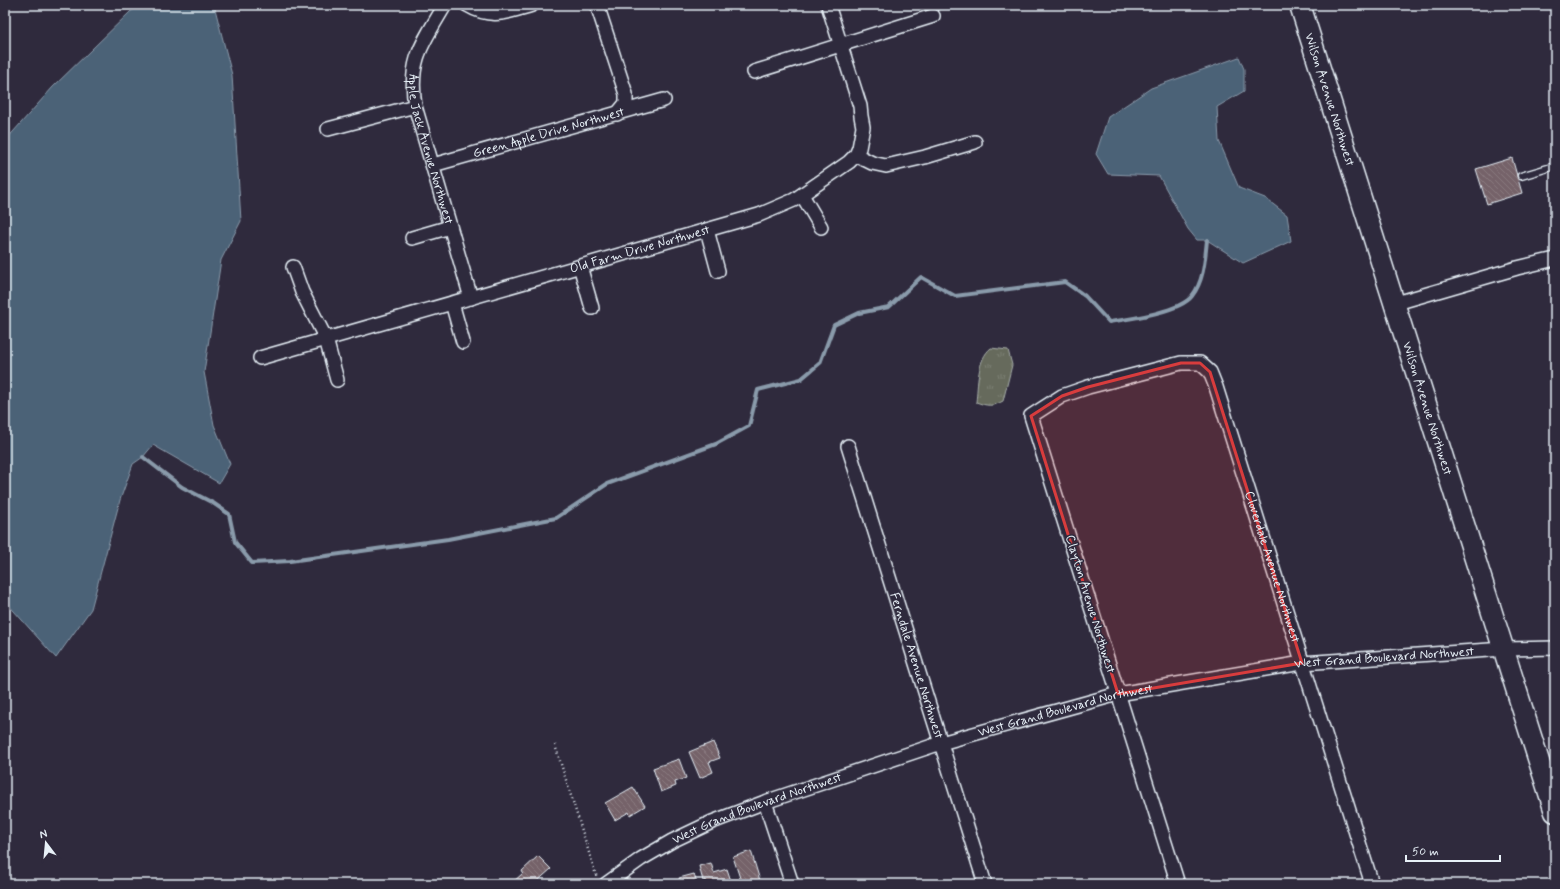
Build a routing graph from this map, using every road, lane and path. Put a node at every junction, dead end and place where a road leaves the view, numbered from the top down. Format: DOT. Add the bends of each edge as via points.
graph roads {
  1 [pos="445,5"];
  2 [pos="468,5"];
  3 [pos="532,5"];
  4 [pos="597,5"];
  5 [pos="828,5"];
  6 [pos="1300,5"];
  7 [pos="933,16"];
  8 [pos="841,45"];
  9 [pos="754,72"];
  10 [pos="664,100"];
  11 [pos="415,106"];
  12 [pos="617,114"];
  13 [pos="328,129"];
  14 [pos="975,142"];
  15 [pos="856,155"];
  16 [pos="433,165"];
  17 [pos="1555,166"];
  18 [pos="1521,176"];
  19 [pos="802,195"];
  20 [pos="450,227"];
  21 [pos="821,227"];
  22 [pos="707,230"];
  23 [pos="412,238"];
  24 [pos="1555,259"];
  25 [pos="580,266"];
  26 [pos="293,267"];
  27 [pos="718,272"];
  28 [pos="471,298"];
  29 [pos="452,303"];
  30 [pos="1393,304"];
  31 [pos="592,308"];
  32 [pos="326,339"];
  33 [pos="463,342"];
  34 [pos="260,358"];
  35 [pos="338,380"];
  36 [pos="1031,416"];
  37 [pos="848,446"];
  38 [pos="1555,648"];
  39 [pos="1504,649"];
  40 [pos="1302,664"];
  41 [pos="1118,694"];
  42 [pos="941,743"];
  43 [pos="555,745"];
  44 [pos="766,802"];
  45 [pos="1555,812"];
  46 [pos="599,884"];
  47 [pos="606,884"];
  48 [pos="792,884"];
  49 [pos="985,884"];
  50 [pos="1178,884"];
  51 [pos="1372,884"];
  1 -- 11 [label="street, Apple Jack Avenue Northwest" via="416,59 413,80"];
  2 -- 3 [label="street" via="480,12 493,14"];
  4 -- 12 [label="street" via="626,94 626,103"];
  5 -- 8 [label="street"];
  6 -- 30 [label="main road, Wilson Avenue Northwest"];
  7 -- 8 [label="street"];
  8 -- 9 [label="street"];
  8 -- 15 [label="street" via="862,116 861,140"];
  10 -- 12 [label="street, Green Apple Drive Northwest"];
  11 -- 13 [label="street"];
  11 -- 16 [label="street, Apple Jack Avenue Northwest"];
  12 -- 16 [label="street, Green Apple Drive Northwest"];
  14 -- 15 [label="street" via="886,166 872,163"];
  15 -- 19 [label="street, Old Farm Drive Northwest"];
  16 -- 20 [label="street, Apple Jack Avenue Northwest"];
  17 -- 18 [label="lane"];
  19 -- 21 [label="street"];
  19 -- 22 [label="street, Old Farm Drive Northwest" via="773,210"];
  20 -- 23 [label="street"];
  20 -- 28 [label="street, Apple Jack Avenue Northwest"];
  22 -- 25 [label="street, Old Farm Drive Northwest"];
  22 -- 27 [label="street"];
  24 -- 30 [label="street"];
  25 -- 28 [label="street, Old Farm Drive Northwest"];
  25 -- 31 [label="street"];
  26 -- 32 [label="street" via="302,292"];
  28 -- 29 [label="street, Old Farm Drive Northwest"];
  29 -- 32 [label="street, Old Farm Drive Northwest"];
  29 -- 33 [label="street"];
  30 -- 39 [label="main road, Wilson Avenue Northwest"];
  32 -- 34 [label="street, Old Farm Drive Northwest"];
  32 -- 35 [label="street"];
  36 -- 40 [label="street, Cloverdale Avenue Northwest" via="1062,396 1088,386 1181,363 1200,363 1210,372"];
  36 -- 41 [label="street, Clayton Avenue Northwest"];
  37 -- 42 [label="street, Ferndale Avenue Northwest"];
  38 -- 39 [label="street, West Grand Boulevard Northwest"];
  39 -- 40 [label="street, West Grand Boulevard Northwest"];
  39 -- 45 [label="main road, Wilson Avenue Northwest"];
  40 -- 41 [label="street, West Grand Boulevard Northwest"];
  40 -- 51 [label="street, Cloverdale Avenue Northwest"];
  41 -- 42 [label="street, West Grand Boulevard Northwest"];
  41 -- 50 [label="street, Clayton Avenue Northwest"];
  42 -- 44 [label="street, West Grand Boulevard Northwest"];
  42 -- 49 [label="street, Ferndale Avenue Northwest"];
  43 -- 46 [label="path"];
  44 -- 47 [label="street, West Grand Boulevard Northwest" via="712,822 672,841"];
  44 -- 48 [label="street"];
}
